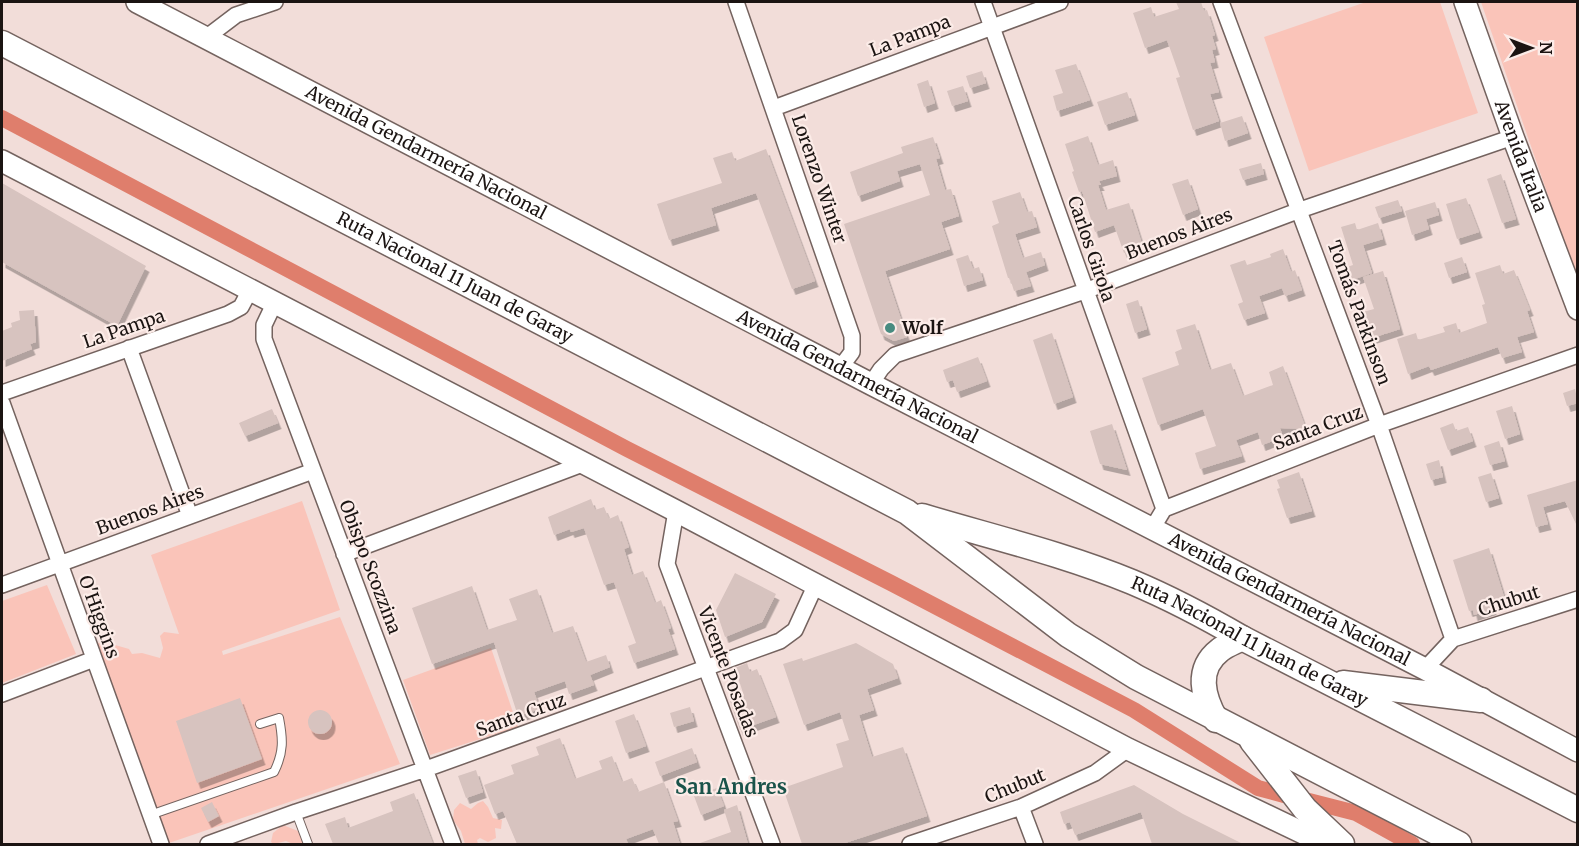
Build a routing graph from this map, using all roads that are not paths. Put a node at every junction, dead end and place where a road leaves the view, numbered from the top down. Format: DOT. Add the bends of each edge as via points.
graph roads {
  1 [pos="137,2"];
  2 [pos="275,2"];
  3 [pos="736,2"];
  4 [pos="983,2"];
  5 [pos="1060,2"];
  6 [pos="1221,2"];
  7 [pos="1466,2"];
  8 [pos="992,26"];
  9 [pos="207,37"];
  10 [pos="2,43"];
  11 [pos="774,108"];
  12 [pos="1512,137"];
  13 [pos="2,160"];
  14 [pos="1300,210"];
  15 [pos="250,290"];
  16 [pos="1085,291"];
  17 [pos="275,303"];
  18 [pos="1578,309"];
  19 [pos="129,348"];
  20 [pos="1578,355"];
  21 [pos="840,368"];
  22 [pos="871,384"];
  23 [pos="2,393"];
  24 [pos="2,403"];
  25 [pos="1379,425"];
  26 [pos="585,463"];
  27 [pos="313,471"];
  28 [pos="1164,509"];
  29 [pos="676,510"];
  30 [pos="907,512"];
  31 [pos="190,516"];
  32 [pos="1152,529"];
  33 [pos="344,554"];
  34 [pos="59,564"];
  35 [pos="816,584"];
  36 [pos="2,585"];
  37 [pos="1578,600"];
  38 [pos="1242,638"];
  39 [pos="1453,639"];
  40 [pos="94,659"];
  41 [pos="707,669"];
  42 [pos="1425,669"];
  43 [pos="1325,680"];
  44 [pos="2,694"];
  45 [pos="1481,700"];
  46 [pos="1216,720"];
  47 [pos="260,724"];
  48 [pos="1246,734"];
  49 [pos="1128,749"];
  50 [pos="1578,751"];
  51 [pos="426,769"];
  52 [pos="1021,807"];
  53 [pos="1578,810"];
  54 [pos="296,812"];
  55 [pos="150,815"];
  56 [pos="161,844"];
  57 [pos="208,844"];
  58 [pos="308,844"];
  59 [pos="453,844"];
  60 [pos="772,844"];
  61 [pos="910,844"];
  62 [pos="1035,844"];
  63 [pos="1326,844"];
  64 [pos="1342,844"];
  65 [pos="1459,844"];
  1 -- 9 [label="main road, Avenida Gendarmería Nacional"];
  2 -- 9 [label="street" via="236,15"];
  3 -- 11 [label="street, Lorenzo Winter"];
  4 -- 8 [label="street, Carlos Girola"];
  5 -- 8 [label="street, La Pampa"];
  6 -- 14 [label="street, Tomás Parkinson"];
  7 -- 12 [label="main road, Avenida Italia"];
  8 -- 11 [label="street, La Pampa"];
  8 -- 16 [label="street, Carlos Girola"];
  9 -- 21 [label="main road, Avenida Gendarmería Nacional"];
  10 -- 30 [label="highway, Ruta Nacional 11 Juan de Garay"];
  11 -- 21 [label="street, Lorenzo Winter" via="852,336 852,351"];
  12 -- 14 [label="street, Buenos Aires"];
  12 -- 18 [label="main road, Avenida Italia"];
  13 -- 15 [label="main road"];
  14 -- 16 [label="street, Buenos Aires"];
  14 -- 25 [label="street, Tomás Parkinson"];
  15 -- 17 [label="main road"];
  15 -- 19 [label="street, La Pampa" via="241,307 228,314"];
  16 -- 22 [label="street, Buenos Aires" via="895,355"];
  16 -- 28 [label="street, Carlos Girola"];
  17 -- 26 [label="main road"];
  17 -- 27 [label="street, Obispo Scozzina" via="264,325 264,339"];
  19 -- 23 [label="street, La Pampa"];
  19 -- 31 [label="street"];
  20 -- 25 [label="street, Santa Cruz"];
  21 -- 22 [label="main road, Avenida Gendarmería Nacional"];
  22 -- 32 [label="main road, Avenida Gendarmería Nacional"];
  24 -- 34 [label="street, O'Higgins"];
  25 -- 28 [label="street, Santa Cruz"];
  25 -- 39 [label="street, Tomás Parkinson"];
  26 -- 29 [label="main road"];
  26 -- 33 [label="street"];
  27 -- 31 [label="street, Buenos Aires"];
  27 -- 33 [label="street, Obispo Scozzina"];
  28 -- 32 [label="street"];
  29 -- 35 [label="main road"];
  29 -- 41 [label="street, Vicente Posadas" via="667,564"];
  30 -- 38 [label="highway, Ruta Nacional 11 Juan de Garay" via="1067,558 1131,582"];
  30 -- 46 [label="highway, Ruta Nacional 11 Juan de Garay" via="1068,635"];
  31 -- 34 [label="street, Buenos Aires"];
  32 -- 42 [label="main road, Avenida Gendarmería Nacional"];
  33 -- 51 [label="street, Obispo Scozzina"];
  34 -- 36 [label="street, Buenos Aires"];
  34 -- 40 [label="street, O'Higgins"];
  35 -- 41 [label="street, Santa Cruz" via="795,630 780,641"];
  35 -- 49 [label="main road"];
  37 -- 39 [label="street, Chubut"];
  38 -- 43 [label="highway, Ruta Nacional 11 Juan de Garay"];
  38 -- 46 [label="highway" via="1211,659 1205,672 1206,702"];
  39 -- 42 [label="street"];
  40 -- 44 [label="street"];
  40 -- 55 [label="street, O'Higgins"];
  41 -- 51 [label="street, Santa Cruz"];
  41 -- 60 [label="street, Vicente Posadas"];
  42 -- 45 [label="main road, Avenida Gendarmería Nacional"];
  43 -- 45 [label="highway"];
  43 -- 53 [label="highway, Ruta Nacional 11 Juan de Garay"];
  45 -- 50 [label="main road, Avenida Gendarmería Nacional"];
  46 -- 48 [label="highway, Ruta Nacional 11 Juan de Garay"];
  47 -- 55 [label="lane" via="279,718 283,745 274,772"];
  48 -- 64 [label="highway" via="1305,809"];
  48 -- 65 [label="highway, Ruta Nacional 11 Juan de Garay"];
  49 -- 52 [label="street, Chubut" via="1095,773"];
  49 -- 63 [label="main road"];
  51 -- 54 [label="street, Santa Cruz"];
  51 -- 59 [label="street, Obispo Scozzina"];
  52 -- 61 [label="street, Chubut"];
  52 -- 62 [label="street"];
  54 -- 57 [label="street, Santa Cruz"];
  54 -- 58 [label="lane"];
  55 -- 56 [label="street, O'Higgins"];
}
